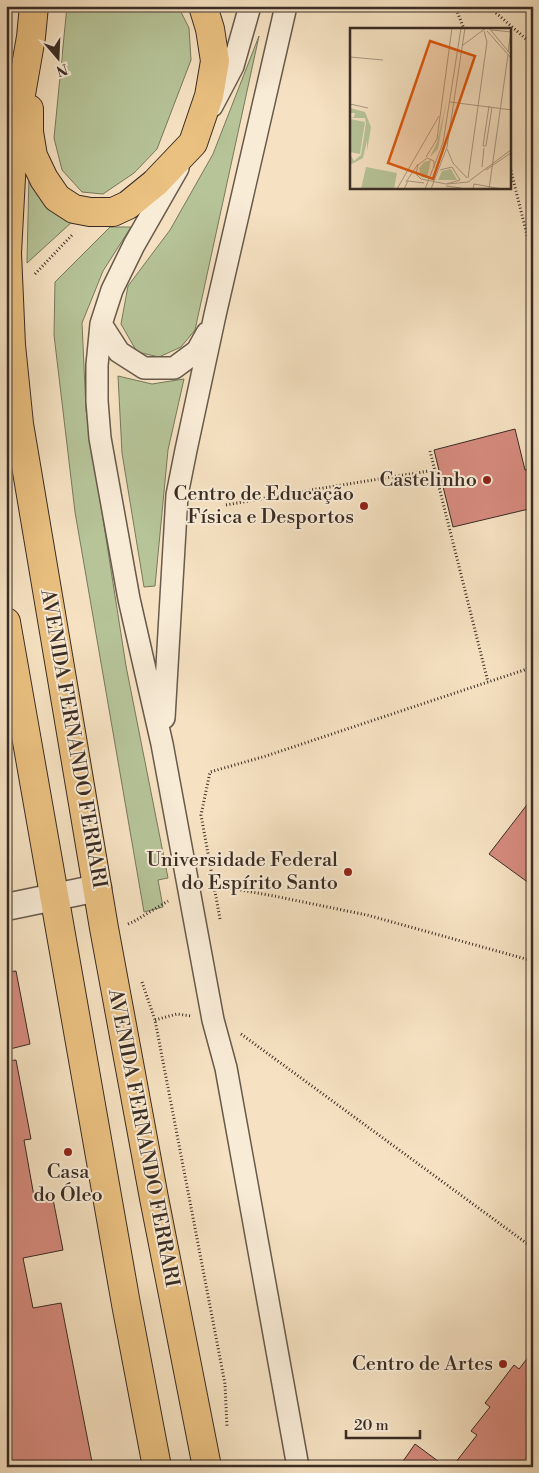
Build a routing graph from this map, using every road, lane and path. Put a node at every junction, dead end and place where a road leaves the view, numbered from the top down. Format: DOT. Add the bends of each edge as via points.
graph roads {
  1 [pos="202,6"];
  2 [pos="250,6"];
  3 [pos="286,6"];
  4 [pos="455,6"];
  5 [pos="488,6"];
  6 [pos="32,20"];
  7 [pos="464,28"];
  8 [pos="533,45"];
  9 [pos="193,143"];
  10 [pos="512,175"];
  11 [pos="102,213"];
  12 [pos="533,260"];
  13 [pos="35,274"];
  14 [pos="216,315"];
  15 [pos="101,324"];
  16 [pos="430,451"];
  17 [pos="435,470"];
  18 [pos="226,505"];
  19 [pos="6,622"];
  20 [pos="533,667"];
  21 [pos="488,682"];
  22 [pos="162,744"];
  23 [pos="201,815"];
  24 [pos="98,888"];
  25 [pos="190,888"];
  26 [pos="54,896"];
  27 [pos="6,907"];
  28 [pos="104,928"];
  29 [pos="533,961"];
  30 [pos="139,973"];
  31 [pos="155,1020"];
  32 [pos="213,1020"];
  33 [pos="533,1248"];
  34 [pos="228,1428"];
  35 [pos="156,1467"];
  36 [pos="207,1467"];
  37 [pos="298,1467"];
  1 -- 9 [label="main road" via="215,61 209,96"];
  2 -- 9 [label="street" via="233,66"];
  3 -- 14 [label="street"];
  4 -- 7 [label="path"];
  5 -- 8 [label="path"];
  6 -- 11 [label="main road" via="30,132 33,156 56,198 74,208"];
  6 -- 24 [label="main road, AVENIDA FERNANDO FERRARI" via="13,140 7,252 11,345 19,424"];
  9 -- 11 [label="main road" via="141,196 113,212"];
  9 -- 15 [label="street" via="134,245 112,290"];
  10 -- 12 [label="path"];
  11 -- 13 [label="path" via="94,222 75,231"];
  14 -- 15 [label="street" via="197,351 174,368 144,368 119,352"];
  14 -- 22 [label="street" via="177,495"];
  15 -- 22 [label="street" via="97,365 100,438 129,599"];
  16 -- 17 [label="path"];
  17 -- 18 [label="path"];
  17 -- 21 [label="path"];
  19 -- 26 [label="main road"];
  20 -- 21 [label="path"];
  21 -- 23 [label="path" via="210,772"];
  22 -- 25 [label="street"];
  24 -- 26 [label="street"];
  24 -- 28 [label="main road, AVENIDA FERNANDO FERRARI"];
  25 -- 28 [label="path" via="133,922"];
  25 -- 29 [label="path" via="214,885 349,910"];
  25 -- 32 [label="street"];
  26 -- 27 [label="street"];
  26 -- 35 [label="main road"];
  28 -- 36 [label="main road, AVENIDA FERNANDO FERRARI"];
  30 -- 31 [label="path"];
  31 -- 32 [label="path" via="177,1014"];
  31 -- 34 [label="path" via="225,1384"];
  32 -- 33 [label="path" via="239,1032"];
  32 -- 37 [label="street" via="226,1068"];
}
